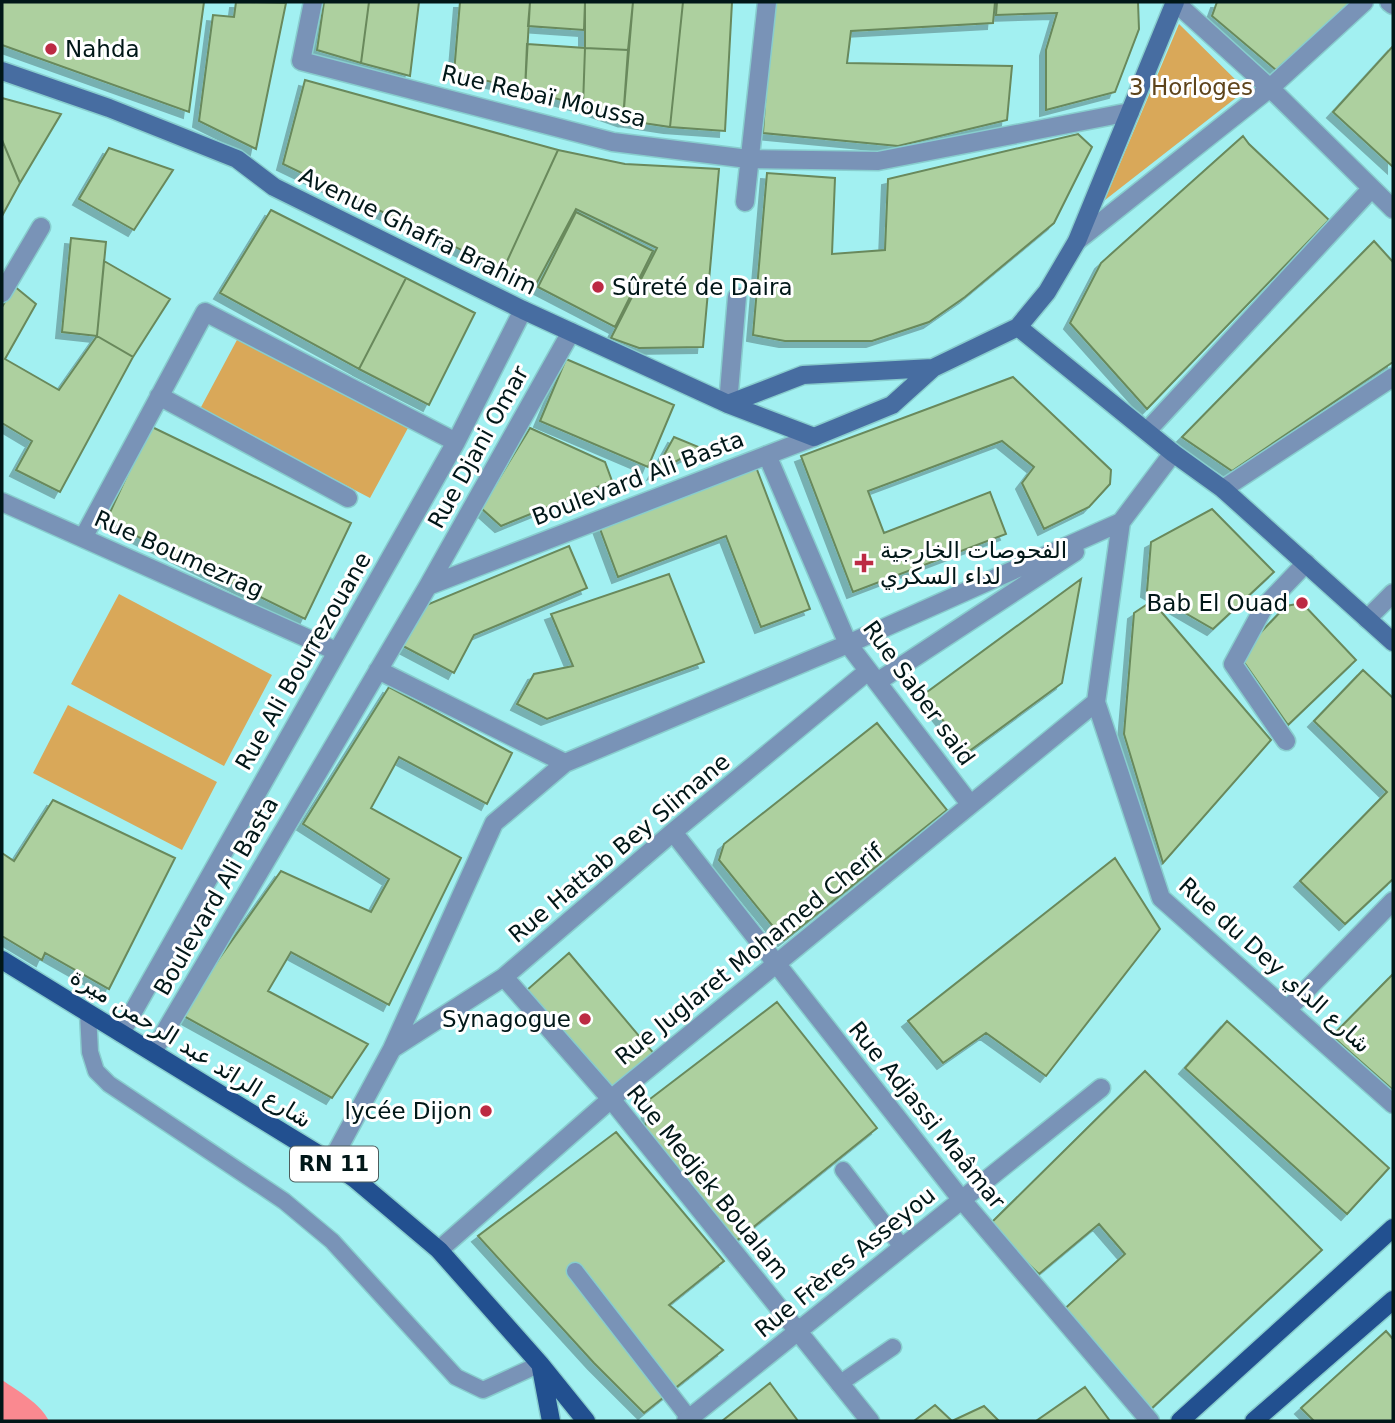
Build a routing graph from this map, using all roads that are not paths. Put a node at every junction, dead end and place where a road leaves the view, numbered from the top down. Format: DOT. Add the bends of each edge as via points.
graph roads {
  1 [pos="313,2"];
  2 [pos="767,2"];
  3 [pos="1175,2"];
  4 [pos="1364,2"];
  5 [pos="2,71"];
  6 [pos="1270,88"];
  7 [pos="1130,112"];
  8 [pos="748,159"];
  9 [pos="1371,189"];
  10 [pos="745,202"];
  11 [pos="1393,209"];
  12 [pos="41,227"];
  13 [pos="1077,241"];
  14 [pos="2,293"];
  15 [pos="737,297"];
  16 [pos="523,310"];
  17 [pos="1018,327"];
  18 [pos="571,332"];
  19 [pos="933,368"];
  20 [pos="1393,377"];
  21 [pos="159,396"];
  22 [pos="728,404"];
  23 [pos="1147,431"];
  24 [pos="814,437"];
  25 [pos="456,442"];
  26 [pos="1173,453"];
  27 [pos="767,455"];
  28 [pos="1223,489"];
  29 [pos="348,498"];
  30 [pos="2,502"];
  31 [pos="1122,522"];
  32 [pos="83,538"];
  33 [pos="1306,564"];
  34 [pos="428,586"];
  35 [pos="1393,593"];
  36 [pos="1367,619"];
  37 [pos="1393,642"];
  38 [pos="848,644"];
  39 [pos="336,651"];
  40 [pos="377,670"];
  41 [pos="873,676"];
  42 [pos="1096,702"];
  43 [pos="1286,741"];
  44 [pos="565,763"];
  45 [pos="970,804"];
  46 [pos="673,832"];
  47 [pos="1393,901"];
  48 [pos="2,960"];
  49 [pos="776,964"];
  50 [pos="504,977"];
  51 [pos="1287,1010"];
  52 [pos="88,1013"];
  53 [pos="121,1033"];
  54 [pos="392,1049"];
  55 [pos="153,1052"];
  56 [pos="1101,1088"];
  57 [pos="611,1099"];
  58 [pos="1393,1104"];
  59 [pos="331,1162"];
  60 [pos="843,1170"];
  61 [pos="961,1199"];
  62 [pos="1393,1228"];
  63 [pos="902,1247"];
  64 [pos="439,1250"];
  65 [pos="575,1271"];
  66 [pos="1393,1300"];
  67 [pos="796,1332"];
  68 [pos="893,1347"];
  69 [pos="540,1364"];
  70 [pos="839,1384"];
  71 [pos="687,1420"];
  72 [pos="551,1421"];
  73 [pos="586,1421"];
  74 [pos="870,1421"];
  75 [pos="1150,1421"];
  76 [pos="1180,1421"];
  77 [pos="1254,1421"];
  1 -- 8 [label="street, Rue Rebaï Moussa" via="301,61 613,142"];
  2 -- 8 [label="street"];
  3 -- 6 [label="street"];
  3 -- 7 [label="street, Boulevard Ali Basta"];
  4 -- 6 [label="street"];
  5 -- 16 [label="street, Avenue Ghafra Brahim" via="237,159 274,187"];
  6 -- 9 [label="street"];
  6 -- 13 [label="street"];
  7 -- 8 [label="street, Rue Rebaï Moussa" via="878,161"];
  7 -- 13 [label="street, Boulevard Ali Basta"];
  8 -- 10 [label="street"];
  9 -- 11 [label="street"];
  9 -- 23 [label="street"];
  12 -- 14 [label="street"];
  13 -- 17 [label="street, Boulevard Ali Basta" via="1047,292"];
  15 -- 22 [label="street"];
  16 -- 18 [label="street, Avenue Ghafra Brahim"];
  16 -- 25 [label="street, Rue Ali Bourrezouane"];
  17 -- 19 [label="street, Boulevard Ali Basta"];
  17 -- 23 [label="street"];
  18 -- 22 [label="street, Avenue Ghafra Brahim"];
  18 -- 34 [label="street, Rue Djani Omar"];
  19 -- 22 [label="street" via="803,376"];
  19 -- 24 [label="street, Boulevard Ali Basta" via="892,405"];
  20 -- 28 [label="street"];
  21 -- 25 [label="street" via="205,312"];
  21 -- 29 [label="street"];
  21 -- 32 [label="street"];
  22 -- 24 [label="street, Avenue Ghafra Brahim"];
  23 -- 26 [label="street"];
  24 -- 27 [label="street, Boulevard Ali Basta"];
  25 -- 39 [label="street, Rue Ali Bourrezouane"];
  26 -- 28 [label="street"];
  26 -- 31 [label="street"];
  27 -- 34 [label="street, Boulevard Ali Basta"];
  27 -- 38 [label="street, Rue Saber said"];
  28 -- 33 [label="street"];
  30 -- 32 [label="street, Rue Boumezrag"];
  31 -- 38 [label="street"];
  31 -- 41 [label="street, Rue Hattab Bey Slimane"];
  31 -- 42 [label="street, Rue du Dey شارع الداي"];
  32 -- 39 [label="street, Rue Boumezrag"];
  33 -- 36 [label="street"];
  33 -- 43 [label="street" via="1264,607 1233,664"];
  34 -- 40 [label="street, Boulevard Ali Basta"];
  35 -- 36 [label="street"];
  36 -- 37 [label="street"];
  38 -- 41 [label="street, Rue Saber said"];
  38 -- 44 [label="street"];
  39 -- 53 [label="street, Rue Ali Bourrezouane"];
  40 -- 44 [label="street"];
  40 -- 55 [label="street, Boulevard Ali Basta"];
  41 -- 45 [label="street, Rue Saber said"];
  41 -- 46 [label="street, Rue Hattab Bey Slimane"];
  42 -- 45 [label="street, Rue Juglaret Mohamed Cherif"];
  42 -- 51 [label="street, Rue du Dey شارع الداي" via="1161,898"];
  44 -- 54 [label="street" via="494,823"];
  45 -- 49 [label="street, Rue Juglaret Mohamed Cherif"];
  46 -- 49 [label="street, Rue Adjassi Maâmar"];
  46 -- 50 [label="street, Rue Hattab Bey Slimane"];
  47 -- 51 [label="street"];
  48 -- 52 [label="main road, شارع الرائد عبد الرحمن ميرة / RN 11"];
  49 -- 57 [label="street, Rue Juglaret Mohamed Cherif"];
  49 -- 61 [label="street, Rue Adjassi Maâmar"];
  50 -- 54 [label="street, Rue Hattab Bey Slimane"];
  50 -- 57 [label="street, Rue Medjek Boualam"];
  51 -- 58 [label="street, Rue du Dey شارع الداي"];
  52 -- 53 [label="main road, شارع الرائد عبد الرحمن ميرة / RN 11"];
  52 -- 69 [label="lane" via="96,1071 137,1105 284,1201 332,1241 456,1377 483,1391"];
  53 -- 55 [label="main road, شارع الرائد عبد الرحمن ميرة / RN 11"];
  54 -- 59 [label="street"];
  55 -- 59 [label="main road, شارع الرائد عبد الرحمن ميرة / RN 11"];
  56 -- 61 [label="street, Rue Frères Asseyou"];
  57 -- 64 [label="street, Rue Juglaret Mohamed Cherif"];
  57 -- 67 [label="street, Rue Medjek Boualam"];
  59 -- 64 [label="main road, شارع الرائد عبد الرحمن ميرة / RN 11"];
  60 -- 63 [label="lane"];
  61 -- 63 [label="street, Rue Frères Asseyou"];
  61 -- 75 [label="street, Rue Adjassi Maâmar"];
  62 -- 76 [label="main road"];
  63 -- 67 [label="street, Rue Frères Asseyou"];
  64 -- 69 [label="main road, شارع الرائد عبد الرحمن ميرة / RN 11"];
  65 -- 71 [label="lane"];
  66 -- 77 [label="main road"];
  67 -- 70 [label="street, Rue Medjek Boualam"];
  67 -- 71 [label="street, Rue Frères Asseyou"];
  68 -- 70 [label="lane"];
  69 -- 72 [label="main road"];
  69 -- 73 [label="main road, شارع الرائد عبد الرحمن ميرة / RN 11"];
  70 -- 74 [label="street, Rue Medjek Boualam"];
}
